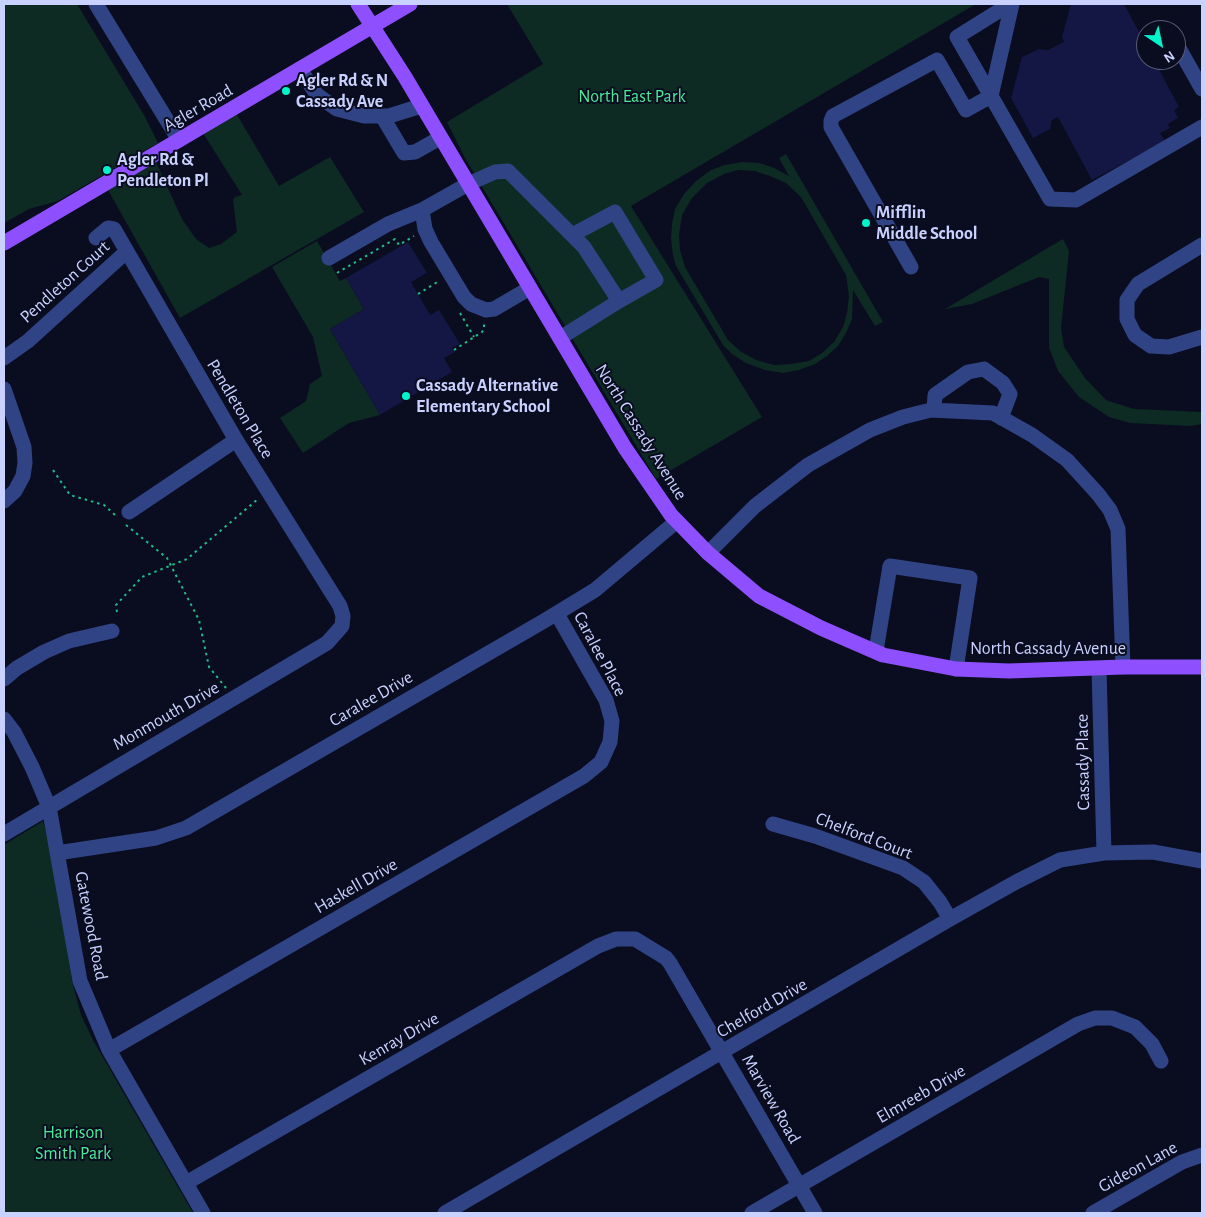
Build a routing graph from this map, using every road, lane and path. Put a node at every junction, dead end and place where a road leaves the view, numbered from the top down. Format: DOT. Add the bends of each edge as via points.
graph roads {
  1 [pos="96,4"];
  2 [pos="358,4"];
  3 [pos="410,4"];
  4 [pos="1011,4"];
  5 [pos="372,27"];
  6 [pos="1186,61"];
  7 [pos="300,69"];
  8 [pos="1202,89"];
  9 [pos="991,96"];
  10 [pos="421,106"];
  11 [pos="382,116"];
  12 [pos="1202,127"];
  13 [pos="440,138"];
  14 [pos="180,140"];
  15 [pos="468,184"];
  16 [pos="422,210"];
  17 [pos="572,235"];
  18 [pos="415,236"];
  19 [pos="96,238"];
  20 [pos="4,244"];
  21 [pos="1202,245"];
  22 [pos="126,252"];
  23 [pos="329,258"];
  24 [pos="911,267"];
  25 [pos="337,273"];
  26 [pos="441,280"];
  27 [pos="530,288"];
  28 [pos="418,294"];
  29 [pos="619,301"];
  30 [pos="458,309"];
  31 [pos="484,322"];
  32 [pos="474,337"];
  33 [pos="1202,337"];
  34 [pos="560,338"];
  35 [pos="454,350"];
  36 [pos="4,358"];
  37 [pos="4,389"];
  38 [pos="934,410"];
  39 [pos="997,416"];
  40 [pos="236,440"];
  41 [pos="53,470"];
  42 [pos="269,492"];
  43 [pos="4,501"];
  44 [pos="124,518"];
  45 [pos="677,521"];
  46 [pos="708,552"];
  47 [pos="171,566"];
  48 [pos="117,612"];
  49 [pos="556,614"];
  50 [pos="342,626"];
  51 [pos="112,631"];
  52 [pos="876,651"];
  53 [pos="1123,667"];
  54 [pos="1202,667"];
  55 [pos="956,669"];
  56 [pos="1099,669"];
  57 [pos="4,679"];
  58 [pos="233,698"];
  59 [pos="4,718"];
  60 [pos="610,742"];
  61 [pos="49,807"];
  62 [pos="773,824"];
  63 [pos="4,834"];
  64 [pos="57,853"];
  65 [pos="1104,853"];
  66 [pos="1202,862"];
  67 [pos="950,920"];
  68 [pos="635,939"];
  69 [pos="109,1050"];
  70 [pos="722,1052"];
  71 [pos="1161,1061"];
  72 [pos="1202,1155"];
  73 [pos="186,1183"];
  74 [pos="799,1186"];
  75 [pos="203,1213"];
  76 [pos="445,1213"];
  77 [pos="752,1213"];
  78 [pos="815,1213"];
  79 [pos="1093,1213"];
  1 -- 14 [label="street"];
  2 -- 5 [label="main road, North Cassady Avenue"];
  3 -- 5 [label="main road, Agler Road"];
  4 -- 9 [label="street"];
  4 -- 9 [label="street" via="957,37"];
  5 -- 7 [label="main road, Agler Road"];
  5 -- 10 [label="main road, North Cassady Avenue"];
  6 -- 8 [label="street"];
  7 -- 11 [label="street" via="317,95 337,109 364,116"];
  7 -- 14 [label="main road, Agler Road"];
  9 -- 12 [label="street" via="1050,200 1076,200"];
  9 -- 24 [label="street" via="966,110 937,60 833,116 831,127"];
  10 -- 11 [label="street"];
  10 -- 13 [label="main road, North Cassady Avenue"];
  11 -- 13 [label="street" via="404,153 415,152"];
  13 -- 15 [label="main road, North Cassady Avenue"];
  14 -- 20 [label="main road, Agler Road"];
  15 -- 16 [label="street"];
  15 -- 17 [label="street" via="495,172 508,171"];
  15 -- 27 [label="main road, North Cassady Avenue"];
  16 -- 23 [label="street" via="388,224"];
  16 -- 27 [label="street" via="431,242 470,304 486,310 494,309"];
  17 -- 29 [label="street" via="584,247"];
  17 -- 29 [label="street" via="616,212 656,280"];
  18 -- 25 [label="path" via="399,245 395,239"];
  19 -- 22 [label="street, Pendleton Place" via="108,228 114,229"];
  21 -- 33 [label="street" via="1138,284 1127,300 1127,319 1135,335 1150,346 1169,348"];
  22 -- 36 [label="street, Pendleton Court" via="28,341"];
  22 -- 40 [label="street, Pendleton Place"];
  26 -- 28 [label="path"];
  27 -- 34 [label="main road, North Cassady Avenue"];
  29 -- 34 [label="street"];
  30 -- 32 [label="path"];
  31 -- 32 [label="path" via="484,329"];
  32 -- 35 [label="path"];
  34 -- 45 [label="main road, North Cassady Avenue" via="625,448"];
  37 -- 43 [label="street" via="24,447 25,463 15,491"];
  38 -- 39 [label="street"];
  38 -- 39 [label="street" via="935,395 968,372 984,369 1003,382 1010,394"];
  38 -- 46 [label="street" via="903,417 870,430 808,465 755,506"];
  39 -- 53 [label="street" via="1032,435 1067,460 1110,510 1118,529"];
  40 -- 42 [label="street, Pendleton Place"];
  40 -- 44 [label="street"];
  41 -- 44 [label="path" via="70,495 104,505"];
  42 -- 47 [label="path" via="254,501 187,559"];
  42 -- 50 [label="street, Pendleton Place" via="340,606"];
  44 -- 47 [label="path" via="167,558"];
  45 -- 46 [label="main road, North Cassady Avenue"];
  45 -- 49 [label="street, Caralee Drive" via="595,590"];
  46 -- 52 [label="main road, North Cassady Avenue" via="759,596 821,628"];
  47 -- 48 [label="path" via="142,577 116,604"];
  47 -- 58 [label="path" via="199,620 209,667"];
  49 -- 60 [label="street, Caralee Place" via="606,700 612,721"];
  49 -- 64 [label="street, Caralee Drive" via="186,828 156,838"];
  50 -- 58 [label="street, Monmouth Drive" via="327,643"];
  51 -- 57 [label="street" via="44,652"];
  52 -- 55 [label="main road, North Cassady Avenue"];
  52 -- 55 [label="street" via="890,566 970,578"];
  53 -- 54 [label="main road, North Cassady Avenue"];
  53 -- 56 [label="main road, North Cassady Avenue"];
  55 -- 56 [label="main road, North Cassady Avenue"];
  56 -- 65 [label="street, Cassady Place"];
  58 -- 61 [label="street, Monmouth Drive"];
  59 -- 61 [label="street, Gatewood Road" via="32,767"];
  60 -- 69 [label="street, Haskell Drive" via="601,762 584,776"];
  61 -- 63 [label="street, Monmouth Drive"];
  61 -- 64 [label="street, Gatewood Road"];
  62 -- 67 [label="street, Chelford Court" via="903,868 924,882"];
  64 -- 69 [label="street, Gatewood Road" via="80,981"];
  65 -- 66 [label="street, Chelford Drive" via="1153,852"];
  65 -- 67 [label="street, Chelford Drive" via="1060,860"];
  67 -- 70 [label="street, Chelford Drive"];
  68 -- 70 [label="street, Marview Road" via="670,963"];
  68 -- 73 [label="street, Kenray Drive" via="616,938 598,946"];
  69 -- 73 [label="street, Gatewood Road"];
  70 -- 74 [label="street, Marview Road"];
  70 -- 76 [label="street, Chelford Drive"];
  71 -- 74 [label="street, Elmreeb Drive" via="1152,1044 1135,1027 1112,1018 1095,1018 1078,1024"];
  72 -- 79 [label="street, Gideon Lane" via="1182,1162"];
  73 -- 75 [label="street, Gatewood Road"];
  74 -- 77 [label="street, Elmreeb Drive"];
  74 -- 78 [label="street, Marview Road"];
}
